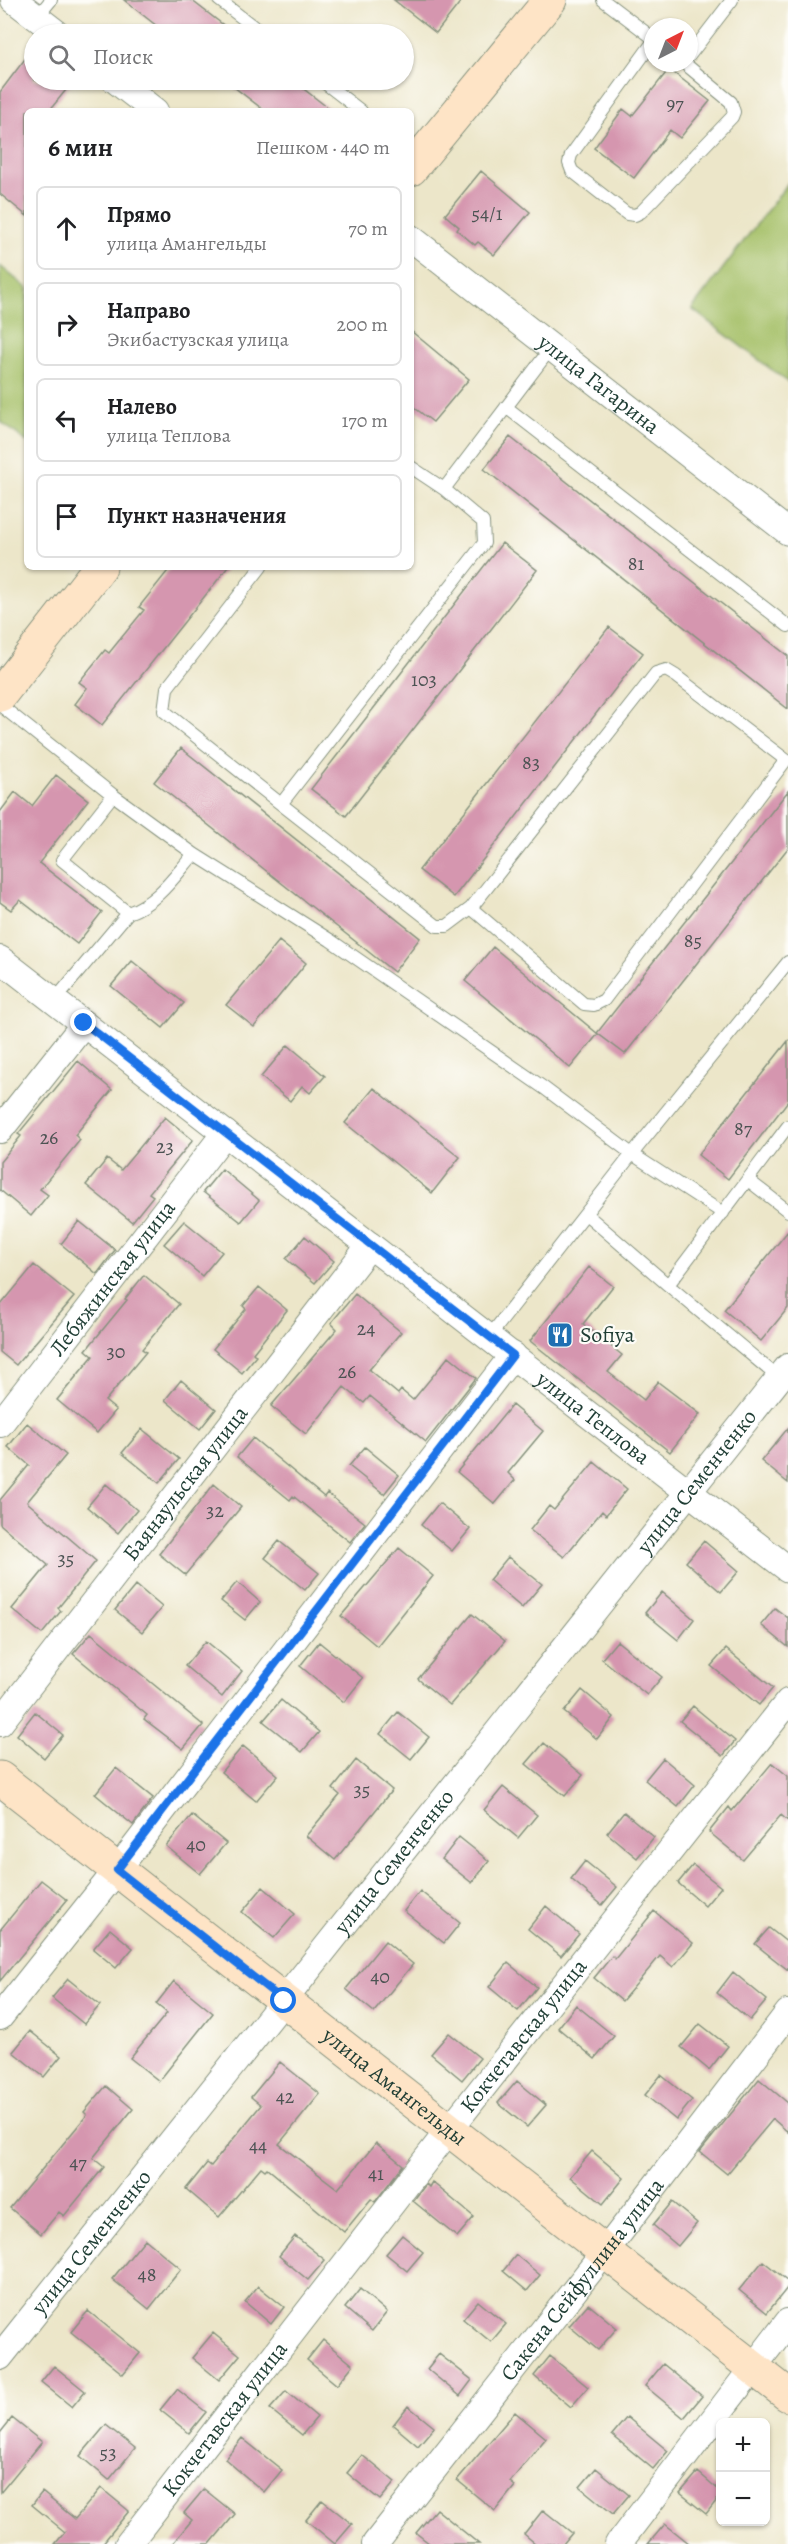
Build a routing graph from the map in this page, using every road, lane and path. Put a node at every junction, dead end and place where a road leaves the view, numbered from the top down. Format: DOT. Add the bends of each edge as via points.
graph roads {
  1 [pos="14,0"];
  2 [pos="219,0"];
  3 [pos="550,0"];
  4 [pos="603,0"];
  5 [pos="732,0"];
  6 [pos="44,9"];
  7 [pos="52,24"];
  8 [pos="250,24"];
  9 [pos="644,33"];
  10 [pos="698,44"];
  11 [pos="644,53"];
  12 [pos="695,72"];
  13 [pos="129,90"];
  14 [pos="334,90"];
  15 [pos="151,108"];
  16 [pos="357,108"];
  17 [pos="414,158"];
  18 [pos="414,240"];
  19 [pos="551,348"];
  20 [pos="506,406"];
  21 [pos="414,469"];
  22 [pos="444,489"];
  23 [pos="788,532"];
  24 [pos="98,570"];
  25 [pos="259,570"];
  26 [pos="788,626"];
  27 [pos="0,695"];
  28 [pos="0,705"];
  29 [pos="787,761"];
  30 [pos="113,795"];
  31 [pos="281,804"];
  32 [pos="194,854"];
  33 [pos="471,908"];
  34 [pos="128,913"];
  35 [pos="0,959"];
  36 [pos="788,962"];
  37 [pos="54,1000"];
  38 [pos="84,1023"];
  39 [pos="788,1126"];
  40 [pos="0,1130"];
  41 [pos="225,1132"];
  42 [pos="632,1154"];
  43 [pos="748,1180"];
  44 [pos="788,1211"];
  45 [pos="723,1213"];
  46 [pos="586,1214"];
  47 [pos="370,1245"];
  48 [pos="668,1285"];
  49 [pos="489,1338"];
  50 [pos="513,1355"];
  51 [pos="784,1372"];
  52 [pos="0,1424"];
  53 [pos="689,1492"];
  54 [pos="788,1569"];
  55 [pos="788,1702"];
  56 [pos="0,1723"];
  57 [pos="0,1778"];
  58 [pos="117,1870"];
  59 [pos="284,2001"];
  60 [pos="788,2013"];
  61 [pos="0,2017"];
  62 [pos="449,2130"];
  63 [pos="604,2253"];
  64 [pos="788,2322"];
  65 [pos="0,2357"];
  66 [pos="753,2366"];
  67 [pos="788,2395"];
  68 [pos="128,2544"];
  69 [pos="375,2544"];
  70 [pos="618,2544"];
  1 -- 6 [label="street"];
  2 -- 8 [label="lane"];
  3 -- 17 [label="main road"];
  4 -- 9 [label="lane"];
  5 -- 10 [label="lane"];
  6 -- 7 [label="street"];
  11 -- 12 [label="lane" via="569,163 572,171 627,214 641,212 732,117 731,102"];
  13 -- 15 [label="street"];
  14 -- 16 [label="lane"];
  18 -- 19 [label="street, улица Гагарина"];
  19 -- 20 [label="lane"];
  19 -- 23 [label="street, улица Гагарина"];
  20 -- 22 [label="lane"];
  20 -- 26 [label="lane"];
  21 -- 22 [label="lane"];
  22 -- 31 [label="lane" via="483,522 484,543"];
  24 -- 27 [label="main road"];
  25 -- 31 [label="lane" via="167,688 164,711"];
  28 -- 30 [label="lane"];
  29 -- 33 [label="lane" via="676,676 666,670 656,673"];
  29 -- 33 [label="lane" via="604,1000 594,1005 584,1004"];
  30 -- 32 [label="lane"];
  30 -- 34 [label="lane" via="62,860"];
  31 -- 33 [label="lane" via="437,926 447,926"];
  32 -- 34 [label="lane" via="155,899"];
  32 -- 42 [label="lane" via="330,940"];
  34 -- 37 [label="lane"];
  35 -- 37 [label="street, улица Теплова"];
  36 -- 42 [label="lane"];
  37 -- 38 [label="street, улица Теплова"];
  38 -- 40 [label="street"];
  38 -- 41 [label="street, улица Теплова"];
  39 -- 43 [label="lane"];
  41 -- 47 [label="street, улица Теплова"];
  41 -- 52 [label="street, Лебяжинская улица"];
  42 -- 45 [label="lane"];
  42 -- 46 [label="lane"];
  43 -- 44 [label="lane"];
  43 -- 45 [label="lane"];
  45 -- 48 [label="lane"];
  46 -- 48 [label="lane"];
  46 -- 49 [label="lane"];
  47 -- 49 [label="street, улица Теплова"];
  47 -- 56 [label="street, Баянаульская улица"];
  48 -- 51 [label="lane"];
  49 -- 50 [label="street, улица Теплова"];
  50 -- 53 [label="street, улица Теплова"];
  50 -- 58 [label="street"];
  51 -- 53 [label="street, улица Семенченко"];
  53 -- 54 [label="street, улица Теплова"];
  53 -- 59 [label="street, улица Семенченко"];
  55 -- 62 [label="street, Кокчетавская улица"];
  57 -- 58 [label="main road, улица Амангельды"];
  58 -- 59 [label="main road, улица Амангельды"];
  58 -- 61 [label="street"];
  59 -- 62 [label="main road, улица Амангельды"];
  59 -- 65 [label="street, улица Семенченко"];
  60 -- 63 [label="street, Сакена Сейфуллина улица"];
  62 -- 63 [label="main road, улица Амангельды"];
  62 -- 68 [label="street, Кокчетавская улица"];
  63 -- 66 [label="main road, улица Амангельды"];
  63 -- 69 [label="street, Сакена Сейфуллина улица"];
  64 -- 66 [label="street"];
  66 -- 67 [label="main road, улица Амангельды"];
  66 -- 70 [label="street"];
}
